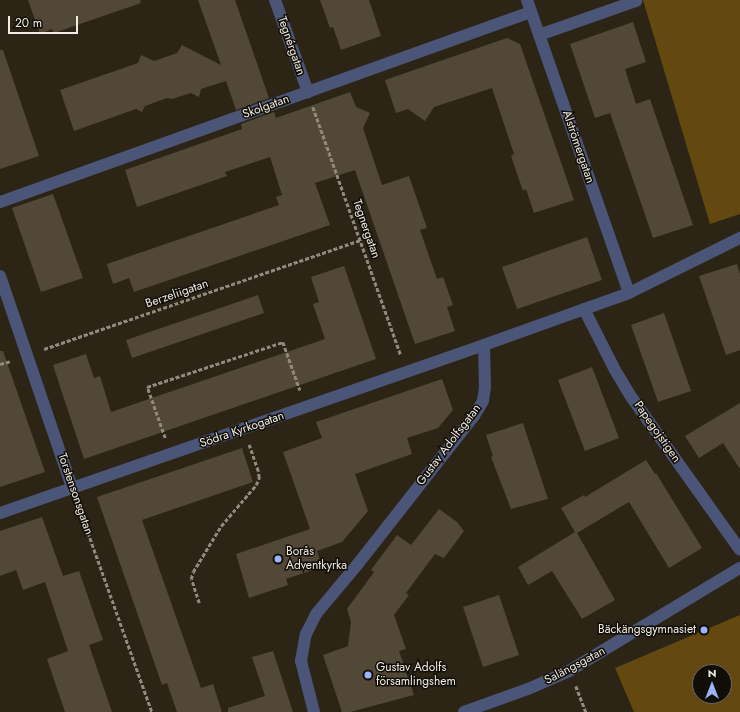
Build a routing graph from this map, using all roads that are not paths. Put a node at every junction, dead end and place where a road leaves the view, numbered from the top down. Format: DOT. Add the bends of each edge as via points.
graph roads {
  1 [pos="275,0"];
  2 [pos="527,0"];
  3 [pos="636,1"];
  4 [pos="531,12"];
  5 [pos="539,35"];
  6 [pos="308,92"];
  7 [pos="0,202"];
  8 [pos="740,238"];
  9 [pos="0,276"];
  10 [pos="628,293"];
  11 [pos="584,309"];
  12 [pos="484,345"];
  13 [pos="72,488"];
  14 [pos="0,513"];
  15 [pos="740,550"];
  16 [pos="740,568"];
  17 [pos="314,712"];
  18 [pos="464,712"];
  1 -- 6 [label="street, Tegnérgatan"];
  2 -- 4 [label="street, Alströmergatan"];
  3 -- 5 [label="street"];
  4 -- 5 [label="street, Alströmergatan"];
  4 -- 6 [label="street, Skolgatan"];
  5 -- 10 [label="street, Alströmergatan"];
  6 -- 7 [label="street, Skolgatan"];
  8 -- 10 [label="street"];
  9 -- 13 [label="street, Torstensonsgatan"];
  10 -- 11 [label="street"];
  11 -- 12 [label="street"];
  11 -- 15 [label="street, Papegojstigen" via="632,398"];
  12 -- 13 [label="street, Södra Kyrkogatan"];
  12 -- 17 [label="street, Gustav Adolfsgatan" via="485,387 483,401 474,416 316,614 306,634 301,661"];
  13 -- 14 [label="street, Södra Kyrkogatan"];
  16 -- 18 [label="street, Salängsgatan" via="569,671"];
}
